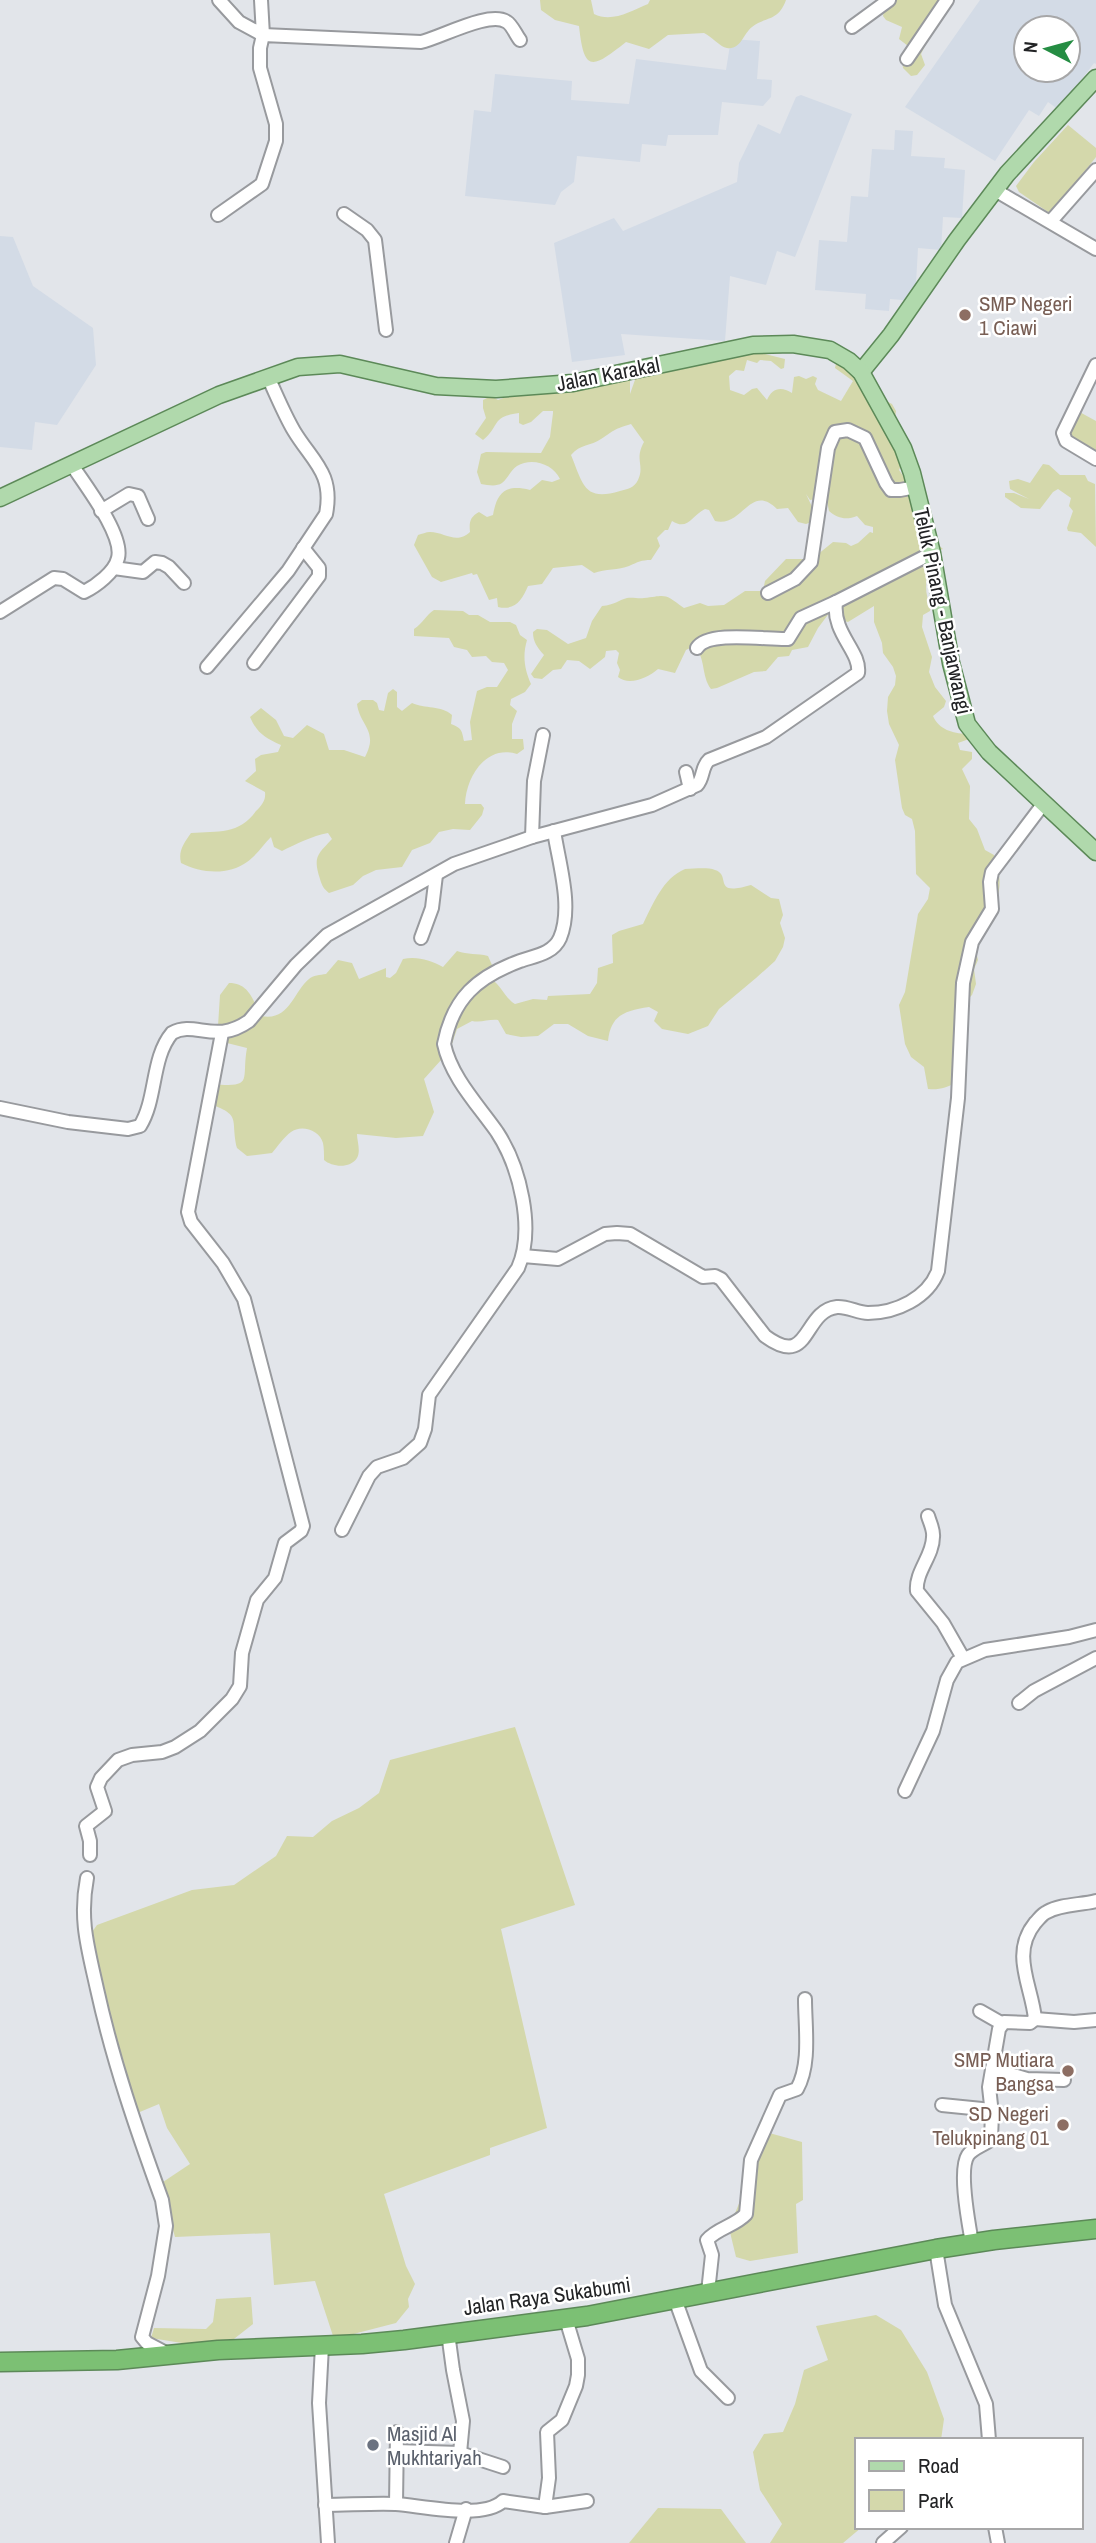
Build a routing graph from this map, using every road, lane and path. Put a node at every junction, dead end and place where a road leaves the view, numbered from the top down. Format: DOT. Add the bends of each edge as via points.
graph roads {
  1 [pos="219,0"];
  2 [pos="261,0"];
  3 [pos="889,0"];
  4 [pos="947,0"];
  5 [pos="852,27"];
  6 [pos="263,35"];
  7 [pos="520,40"];
  8 [pos="907,60"];
  9 [pos="1096,78"];
  10 [pos="1096,170"];
  11 [pos="996,190"];
  12 [pos="344,214"];
  13 [pos="218,215"];
  14 [pos="1051,221"];
  15 [pos="1096,249"];
  16 [pos="386,330"];
  17 [pos="1096,365"];
  18 [pos="861,372"];
  19 [pos="268,377"];
  20 [pos="1096,459"];
  21 [pos="72,465"];
  22 [pos="916,487"];
  23 [pos="0,498"];
  24 [pos="101,511"];
  25 [pos="148,519"];
  26 [pos="303,548"];
  27 [pos="932,553"];
  28 [pos="114,568"];
  29 [pos="184,583"];
  30 [pos="768,593"];
  31 [pos="836,602"];
  32 [pos="0,612"];
  33 [pos="697,648"];
  34 [pos="254,663"];
  35 [pos="207,667"];
  36 [pos="543,734"];
  37 [pos="686,772"];
  38 [pos="690,789"];
  39 [pos="1044,803"];
  40 [pos="555,831"];
  41 [pos="532,837"];
  42 [pos="1096,852"];
  43 [pos="436,875"];
  44 [pos="421,938"];
  45 [pos="222,1033"];
  46 [pos="0,1108"];
  47 [pos="523,1256"];
  48 [pos="928,1516"];
  49 [pos="342,1530"];
  50 [pos="1096,1630"];
  51 [pos="963,1658"];
  52 [pos="1096,1658"];
  53 [pos="1019,1703"];
  54 [pos="905,1791"];
  55 [pos="90,1855"];
  56 [pos="87,1878"];
  57 [pos="1096,1901"];
  58 [pos="805,1999"];
  59 [pos="980,2011"];
  60 [pos="1035,2020"];
  61 [pos="1096,2020"];
  62 [pos="1001,2023"];
  63 [pos="992,2068"];
  64 [pos="1064,2080"];
  65 [pos="942,2105"];
  66 [pos="992,2110"];
  67 [pos="1096,2229"];
  68 [pos="972,2244"];
  69 [pos="936,2249"];
  70 [pos="708,2292"];
  71 [pos="674,2299"];
  72 [pos="566,2319"];
  73 [pos="448,2333"];
  74 [pos="322,2346"];
  75 [pos="168,2354"];
  76 [pos="0,2362"];
  77 [pos="728,2398"];
  78 [pos="397,2432"];
  79 [pos="989,2438"];
  80 [pos="396,2451"];
  81 [pos="460,2453"];
  82 [pos="503,2467"];
  83 [pos="587,2501"];
  84 [pos="396,2504"];
  85 [pos="325,2505"];
  86 [pos="545,2507"];
  87 [pos="466,2509"];
  88 [pos="899,2529"];
  89 [pos="328,2543"];
  90 [pos="456,2543"];
  91 [pos="883,2543"];
  1 -- 6 [label="street" via="239,22"];
  2 -- 6 [label="street"];
  3 -- 5 [label="street"];
  4 -- 8 [label="street"];
  6 -- 7 [label="street" via="421,42 498,20 509,24"];
  6 -- 13 [label="street" via="260,68 276,124 276,141 262,184"];
  9 -- 11 [label="main road"];
  10 -- 14 [label="street"];
  11 -- 14 [label="street"];
  11 -- 18 [label="main road"];
  12 -- 16 [label="street" via="374,240"];
  14 -- 15 [label="street"];
  17 -- 20 [label="street" via="1063,433 1066,441"];
  18 -- 19 [label="main road, Jalan Karakal" via="830,350 780,343 704,354 573,383 496,389 436,386 340,364 306,366"];
  18 -- 22 [label="main road, Teluk Pinang - Banjarwangi" via="903,448"];
  19 -- 21 [label="main road, Jalan Karakal" via="219,395"];
  19 -- 26 [label="street" via="293,429 318,463 327,489 326,514"];
  21 -- 23 [label="main road, Jalan Karakal"];
  21 -- 24 [label="street"];
  22 -- 27 [label="main road, Teluk Pinang - Banjarwangi"];
  22 -- 30 [label="street" via="891,490 861,434 835,432 828,448 811,562 795,579"];
  24 -- 25 [label="street" via="134,494"];
  24 -- 28 [label="street" via="119,550"];
  26 -- 34 [label="street" via="319,576"];
  26 -- 35 [label="street"];
  27 -- 31 [label="street"];
  27 -- 39 [label="main road, Teluk Pinang - Banjarwangi" via="963,716 980,743"];
  28 -- 29 [label="street" via="143,572 155,562 162,563"];
  28 -- 32 [label="street" via="84,592 54,578"];
  31 -- 33 [label="street" via="801,618 788,639 706,640"];
  31 -- 38 [label="street" via="837,624 859,664 858,673 766,737 709,760 700,782"];
  36 -- 41 [label="street" via="534,781"];
  37 -- 38 [label="street"];
  38 -- 40 [label="street" via="652,805"];
  39 -- 42 [label="main road, Teluk Pinang - Banjarwangi"];
  39 -- 47 [label="street" via="992,872 992,909 969,951 938,1271 926,1292 888,1311 832,1308 821,1314 797,1344 788,1347 765,1336 721,1279 702,1277 629,1234 605,1234 558,1259"];
  40 -- 41 [label="street"];
  40 -- 47 [label="street" via="565,902 559,941 548,952 496,971 466,992 444,1044 456,1072 506,1149 526,1214"];
  41 -- 43 [label="street" via="454,864"];
  43 -- 44 [label="street" via="432,908"];
  43 -- 45 [label="street" via="327,936 249,1021"];
  45 -- 46 [label="street" via="172,1032 143,1121 137,1127 68,1122"];
  45 -- 55 [label="street" via="188,1212 244,1299 303,1529 285,1543 275,1577 257,1600 244,1642 237,1691 184,1742 168,1750 125,1757 106,1772 97,1787 105,1811 86,1826"];
  47 -- 49 [label="street" via="429,1395 419,1443 403,1458 373,1471"];
  48 -- 51 [label="street" via="934,1534 917,1591"];
  50 -- 51 [label="street"];
  51 -- 54 [label="street" via="947,1681 933,1731"];
  52 -- 53 [label="street"];
  56 -- 75 [label="street" via="83,1906 88,1955 112,2053 166,2219 158,2276 142,2337"];
  57 -- 60 [label="street" via="1049,1911 1028,1933 1023,1964"];
  58 -- 70 [label="street" via="802,2080 797,2089 780,2095 751,2160 746,2214 708,2240 712,2255"];
  59 -- 62 [label="street"];
  60 -- 61 [label="street"];
  60 -- 62 [label="street"];
  62 -- 63 [label="street"];
  63 -- 64 [label="street" via="1027,2079"];
  63 -- 66 [label="street"];
  65 -- 66 [label="street"];
  66 -- 68 [label="street" via="990,2141 972,2151 965,2162"];
  67 -- 68 [label="highway, Jalan Raya Sukabumi"];
  68 -- 69 [label="highway, Jalan Raya Sukabumi"];
  69 -- 70 [label="highway, Jalan Raya Sukabumi"];
  69 -- 79 [label="street" via="945,2305 986,2404"];
  70 -- 71 [label="highway, Jalan Raya Sukabumi"];
  71 -- 72 [label="highway, Jalan Raya Sukabumi"];
  71 -- 77 [label="street" via="701,2371"];
  72 -- 73 [label="highway, Jalan Raya Sukabumi"];
  72 -- 86 [label="street" via="578,2356 578,2375 562,2420 547,2432"];
  73 -- 74 [label="highway, Jalan Raya Sukabumi"];
  73 -- 81 [label="street" via="463,2421"];
  74 -- 75 [label="highway, Jalan Raya Sukabumi"];
  74 -- 85 [label="street" via="319,2403"];
  75 -- 76 [label="highway, Jalan Raya Sukabumi" via="117,2360"];
  78 -- 80 [label="street"];
  80 -- 81 [label="street"];
  80 -- 84 [label="street"];
  81 -- 82 [label="street"];
  83 -- 86 [label="street"];
  84 -- 85 [label="street"];
  84 -- 87 [label="street"];
  85 -- 89 [label="street"];
  86 -- 87 [label="street" via="503,2501 493,2509"];
  87 -- 90 [label="street"];
  88 -- 91 [label="street"];
}
